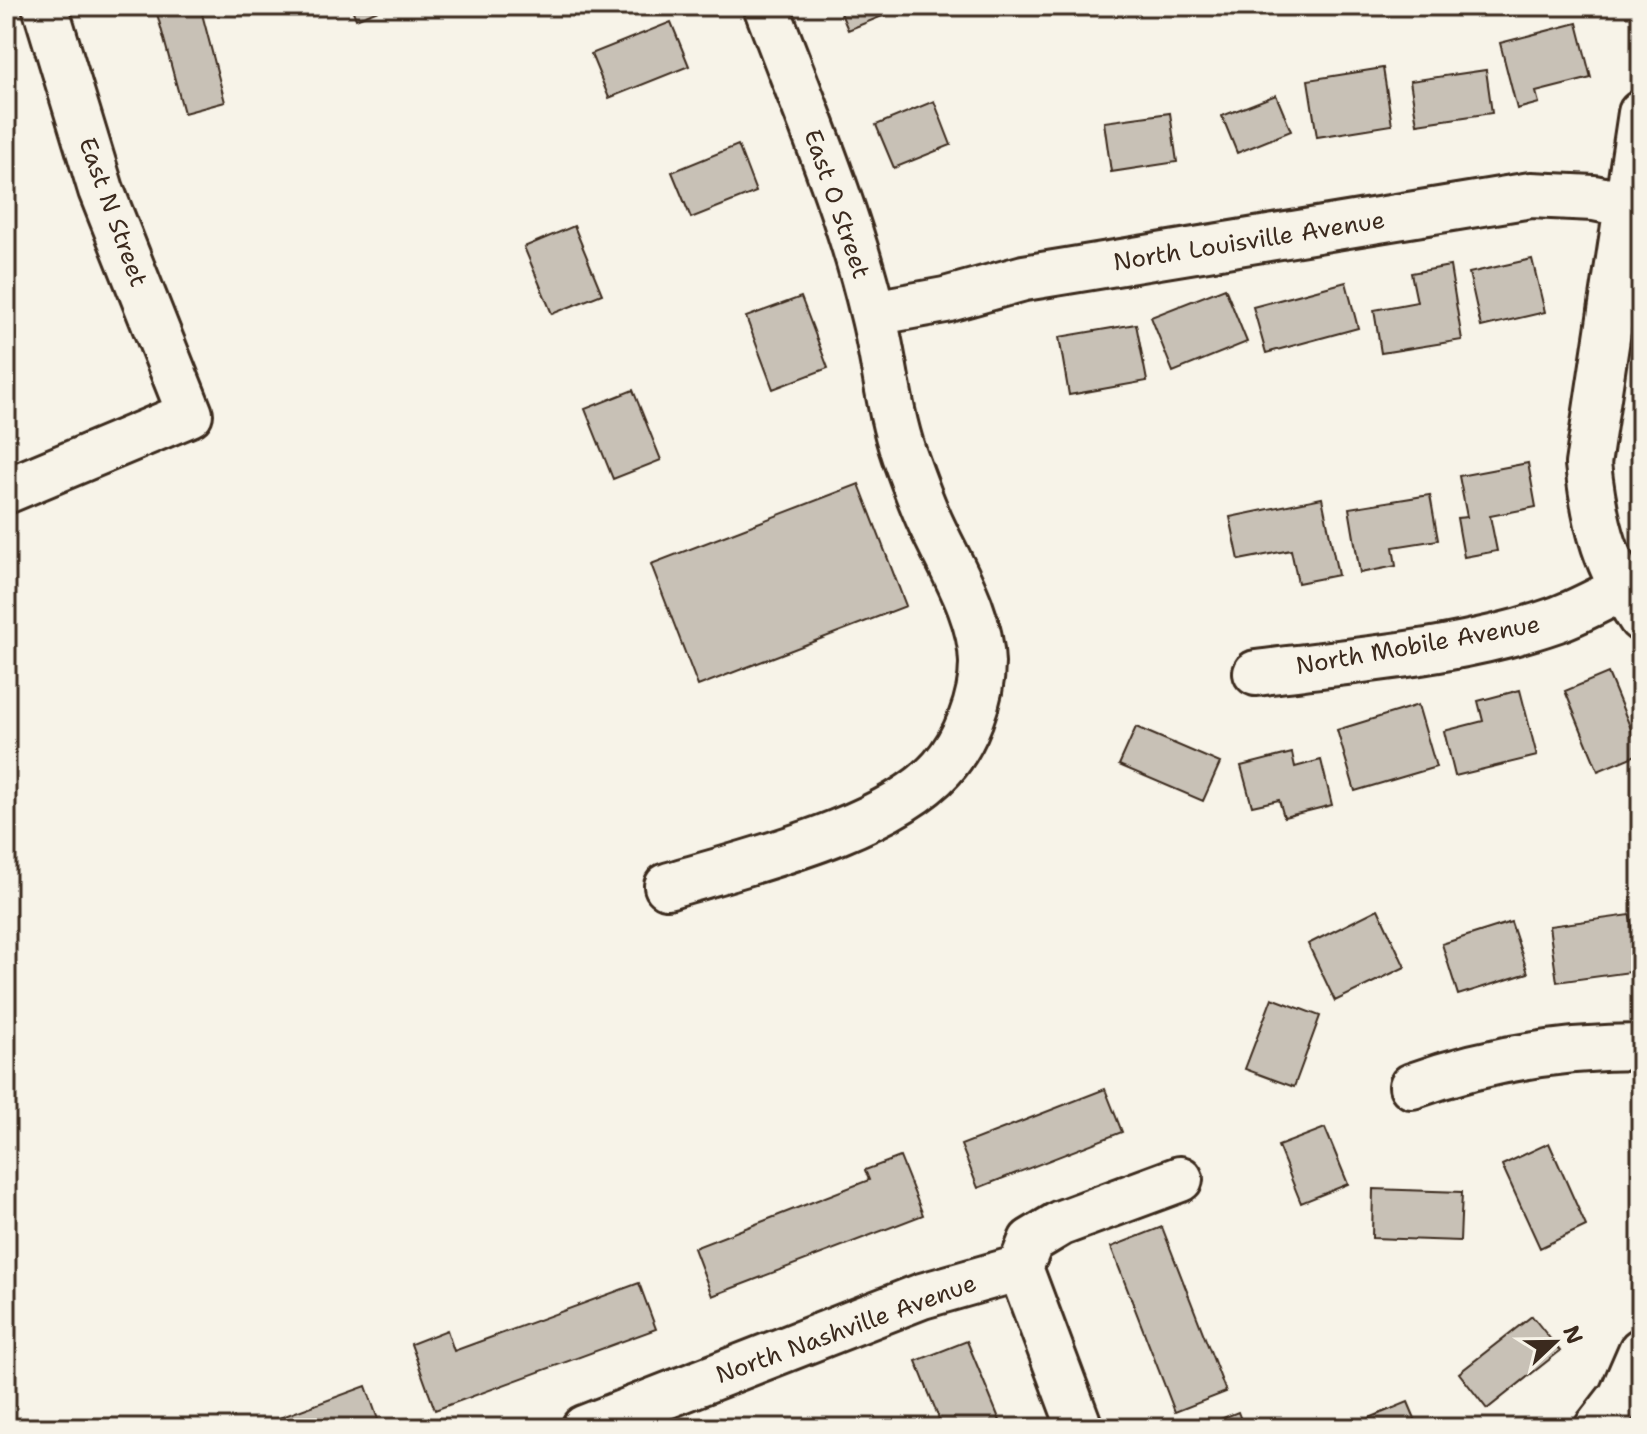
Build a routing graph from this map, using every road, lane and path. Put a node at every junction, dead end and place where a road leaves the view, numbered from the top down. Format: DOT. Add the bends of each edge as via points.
graph roads {
  1 [pos="45,6"];
  2 [pos="766,6"];
  3 [pos="1641,113"];
  4 [pos="1628,205"];
  5 [pos="873,313"];
  6 [pos="6,491"];
  7 [pos="1631,604"];
  8 [pos="1256,673"];
  9 [pos="667,886"];
  10 [pos="1641,1047"];
  11 [pos="1412,1086"];
  12 [pos="1180,1179"];
  13 [pos="1020,1268"];
  14 [pos="1641,1351"];
  15 [pos="584,1428"];
  16 [pos="1080,1428"];
  17 [pos="1597,1428"];
  1 -- 6 [label="street, East N Street" via="101,190 190,414"];
  2 -- 5 [label="street, East O Street" via="837,196"];
  3 -- 4 [label="street"];
  4 -- 5 [label="street, North Louisville Avenue" via="1531,195 1024,278"];
  4 -- 7 [label="street" via="1588,464 1604,555"];
  5 -- 9 [label="street, East O Street" via="889,406 918,493 976,630 982,664 967,727 942,768 886,810 777,853"];
  7 -- 8 [label="street, North Mobile Avenue" via="1521,631"];
  10 -- 11 [label="street" via="1464,1067"];
  12 -- 13 [label="street" via="1061,1223 1031,1241"];
  13 -- 15 [label="street, North Nashville Avenue" via="922,1296"];
  13 -- 16 [label="street"];
  14 -- 17 [label="street" via="1621,1397"];
}
